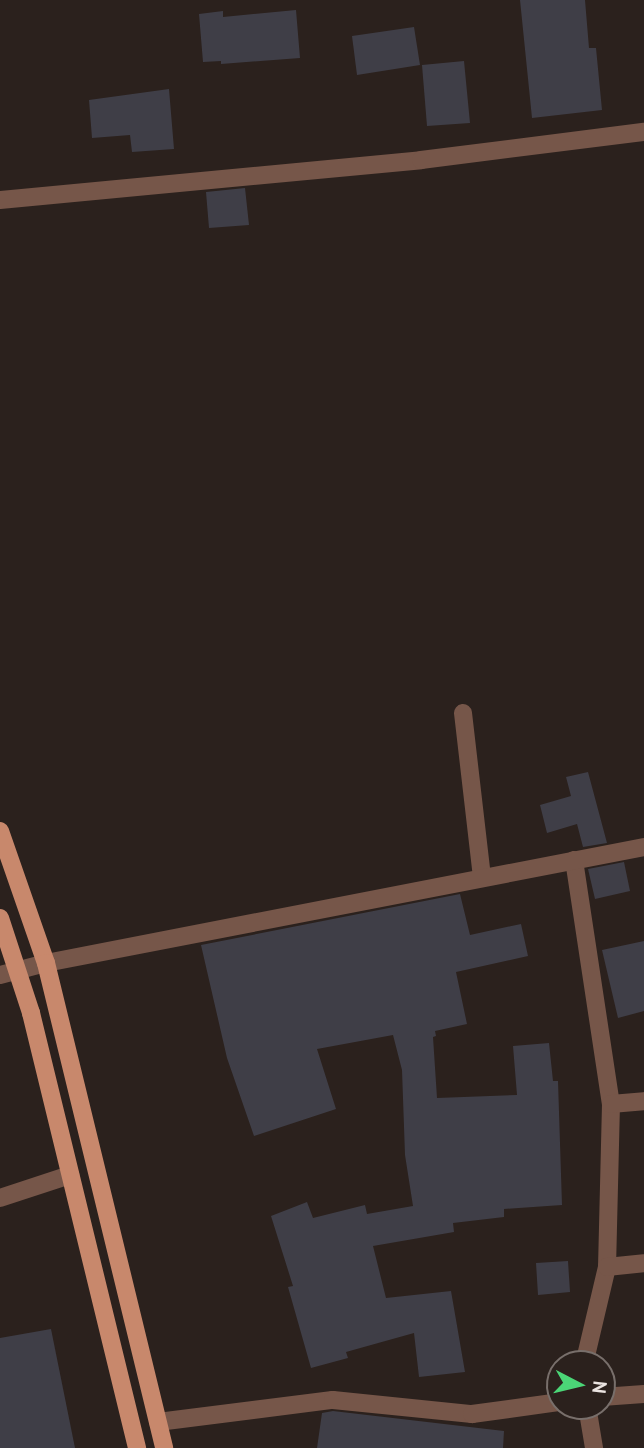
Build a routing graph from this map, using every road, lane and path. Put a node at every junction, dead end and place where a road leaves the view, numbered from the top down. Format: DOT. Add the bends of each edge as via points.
graph roads {
  1 [pos="644,132"];
  2 [pos="0,200"];
  3 [pos="463,713"];
  4 [pos="0,831"];
  5 [pos="644,847"];
  6 [pos="573,860"];
  7 [pos="482,878"];
  8 [pos="0,918"];
  9 [pos="46,962"];
  10 [pos="9,973"];
  11 [pos="644,1101"];
  12 [pos="611,1104"];
  13 [pos="70,1175"];
  14 [pos="0,1198"];
  15 [pos="644,1263"];
  16 [pos="607,1267"];
  17 [pos="587,1350"];
  18 [pos="644,1394"];
  19 [pos="616,1397"];
  20 [pos="546,1404"];
  21 [pos="589,1420"];
  22 [pos="158,1422"];
  23 [pos="137,1448"];
  24 [pos="164,1448"];
  25 [pos="594,1448"];
  1 -- 2 [label="street" via="421,160"];
  3 -- 7 [label="street"];
  4 -- 9 [label="main road"];
  5 -- 6 [label="street"];
  6 -- 7 [label="street"];
  6 -- 12 [label="street"];
  7 -- 9 [label="street"];
  8 -- 10 [label="main road"];
  9 -- 10 [label="street"];
  9 -- 22 [label="main road"];
  10 -- 13 [label="main road"];
  11 -- 12 [label="street"];
  12 -- 16 [label="street"];
  13 -- 14 [label="street"];
  13 -- 23 [label="main road"];
  15 -- 16 [label="street"];
  16 -- 17 [label="street"];
  18 -- 19 [label="street"];
  20 -- 22 [label="street" via="472,1414 333,1400"];
  21 -- 25 [label="street"];
  22 -- 24 [label="main road"];
}
